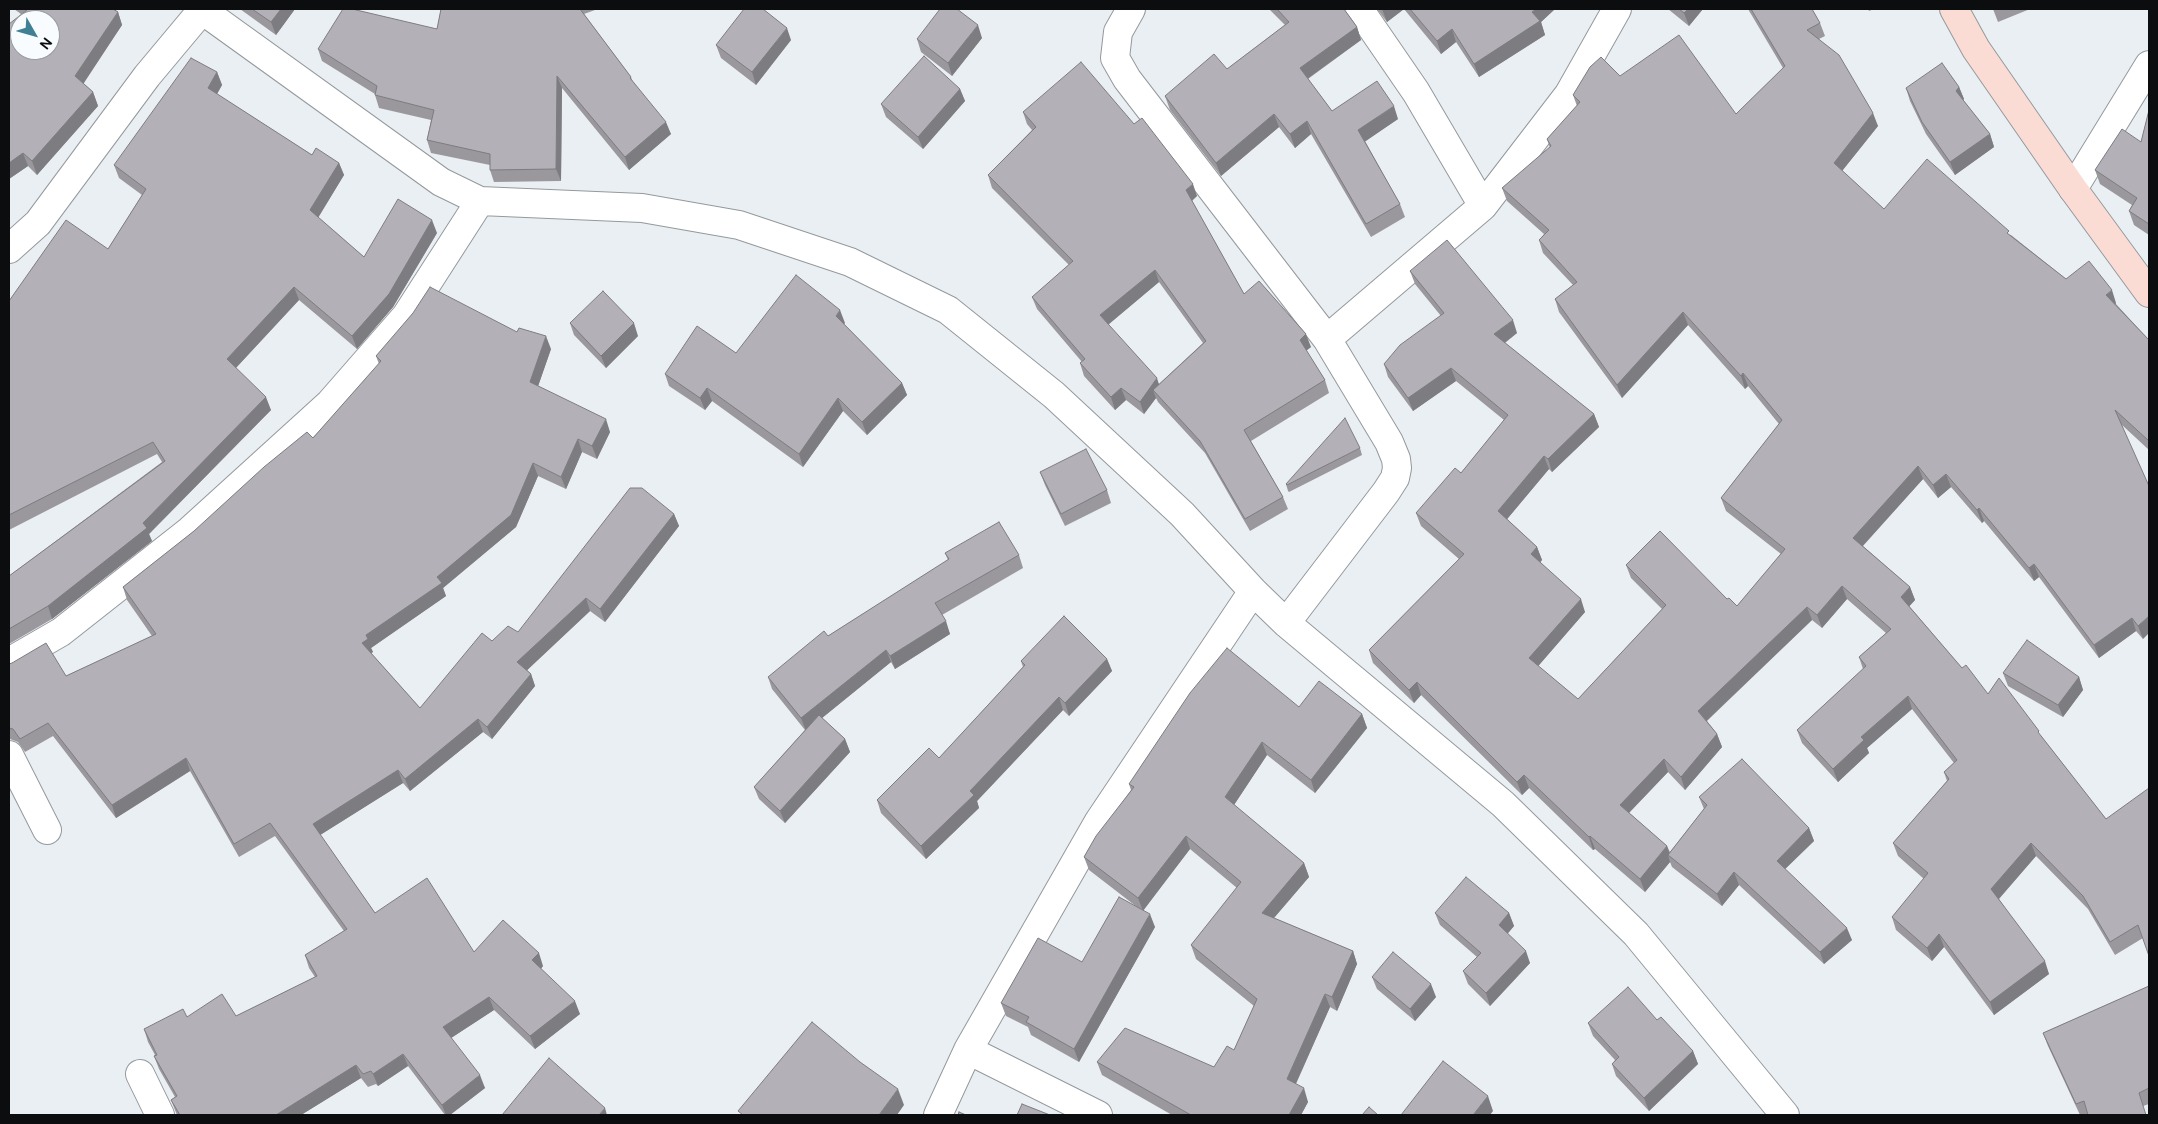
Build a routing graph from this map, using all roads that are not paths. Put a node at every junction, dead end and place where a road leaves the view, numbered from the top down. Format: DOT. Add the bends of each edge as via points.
graph roads {
  1 [pos="203,9"];
  2 [pos="1131,9"];
  3 [pos="1359,9"];
  4 [pos="1617,9"];
  5 [pos="1954,9"];
  6 [pos="2149,65"];
  7 [pos="2073,189"];
  8 [pos="480,201"];
  9 [pos="1483,206"];
  10 [pos="9,249"];
  11 [pos="2149,293"];
  12 [pos="1327,339"];
  13 [pos="1253,591"];
  14 [pos="1286,623"];
  15 [pos="9,662"];
  16 [pos="9,755"];
  17 [pos="47,830"];
  18 [pos="968,1050"];
  19 [pos="140,1074"];
  20 [pos="160,1115"];
  21 [pos="938,1115"];
  22 [pos="1098,1115"];
  23 [pos="1785,1115"];
  1 -- 8 [label="street" via="441,182"];
  1 -- 10 [label="street" via="148,76 38,223"];
  2 -- 12 [label="street" via="1118,32 1115,58 1126,80"];
  3 -- 9 [label="street" via="1416,92"];
  4 -- 9 [label="street" via="1569,94"];
  5 -- 7 [label="street" via="1976,49"];
  6 -- 7 [label="street"];
  7 -- 11 [label="street"];
  8 -- 13 [label="street" via="642,208 739,225 850,262 948,310 1054,395 1182,514"];
  8 -- 15 [label="street" via="406,316 330,403 188,532 60,632"];
  9 -- 12 [label="street"];
  12 -- 14 [label="street" via="1389,442 1397,468 1386,492"];
  13 -- 14 [label="street"];
  13 -- 18 [label="street" via="1099,822"];
  14 -- 23 [label="street" via="1503,804 1636,934"];
  16 -- 17 [label="street"];
  18 -- 21 [label="street"];
  18 -- 22 [label="street"];
  19 -- 20 [label="street"];
}
